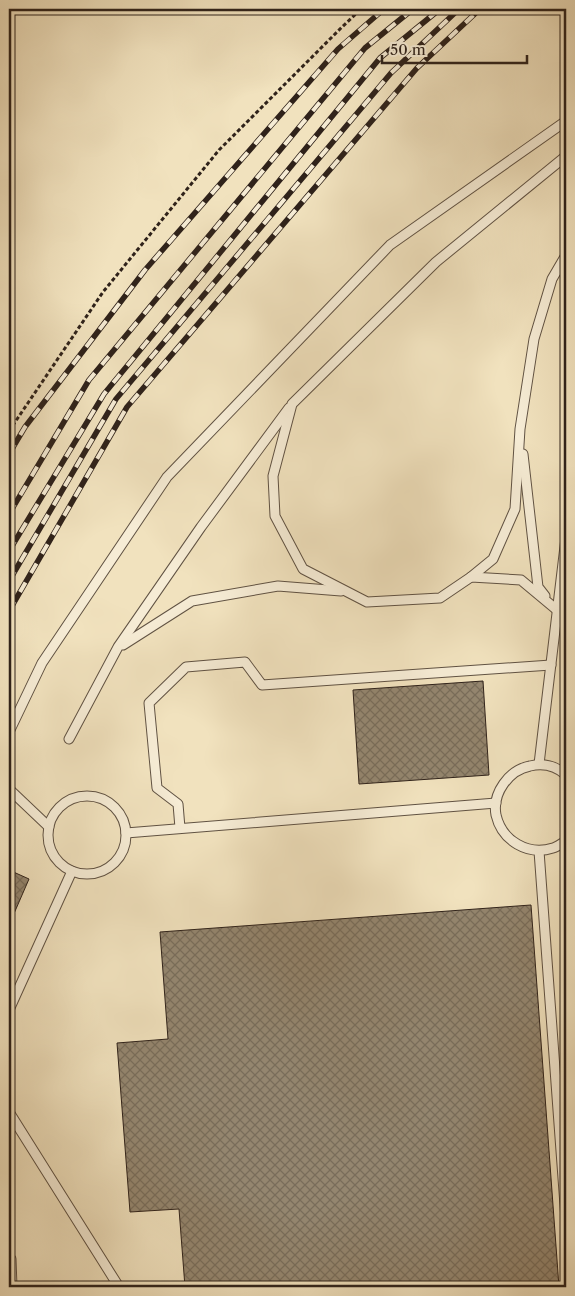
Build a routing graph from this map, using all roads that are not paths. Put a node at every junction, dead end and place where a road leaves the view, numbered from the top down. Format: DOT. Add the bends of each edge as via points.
graph roads {
  1 [pos="566,121"];
  2 [pos="566,156"];
  3 [pos="566,255"];
  4 [pos="292,404"];
  5 [pos="520,429"];
  6 [pos="566,538"];
  7 [pos="472,577"];
  8 [pos="345,591"];
  9 [pos="554,607"];
  10 [pos="566,619"];
  11 [pos="118,647"];
  12 [pos="551,665"];
  13 [pos="9,732"];
  14 [pos="69,739"];
  15 [pos="539,764"];
  16 [pos="566,774"];
  17 [pos="9,789"];
  18 [pos="496,803"];
  19 [pos="49,827"];
  20 [pos="180,828"];
  21 [pos="126,833"];
  22 [pos="566,841"];
  23 [pos="539,850"];
  24 [pos="72,871"];
  25 [pos="9,1010"];
  26 [pos="9,1112"];
  27 [pos="566,1209"];
  28 [pos="566,1219"];
  29 [pos="9,1257"];
  30 [pos="12,1287"];
  31 [pos="119,1287"];
  1 -- 13 [label="lane" via="390,245 167,478 42,663"];
  2 -- 4 [label="lane" via="436,262"];
  3 -- 5 [label="lane" via="552,279 534,339"];
  4 -- 8 [label="lane" via="273,476 275,516 303,569"];
  4 -- 11 [label="lane"];
  5 -- 7 [label="lane" via="515,510 493,559"];
  5 -- 9 [label="lane" via="538,587"];
  6 -- 9 [label="lane"];
  7 -- 8 [label="lane" via="440,598 367,602"];
  7 -- 9 [label="lane" via="521,580"];
  8 -- 11 [label="lane" via="278,586 192,601"];
  9 -- 10 [label="lane"];
  9 -- 12 [label="lane"];
  11 -- 14 [label="lane"];
  12 -- 15 [label="lane"];
  12 -- 20 [label="lane" via="262,684 245,662 186,667 149,703 157,788 178,804"];
  15 -- 16 [label="lane"];
  15 -- 18 [label="lane" via="511,774 501,786"];
  17 -- 19 [label="lane"];
  18 -- 20 [label="lane"];
  18 -- 23 [label="lane" via="501,828 510,840 523,848"];
  19 -- 21 [label="lane" via="54,814 66,803 91,797 104,800 115,808"];
  19 -- 24 [label="lane" via="52,853 60,864"];
  20 -- 21 [label="lane"];
  21 -- 24 [label="lane" via="125,846 110,867 91,874"];
  22 -- 23 [label="lane" via="554,848"];
  23 -- 27 [label="lane"];
  24 -- 25 [label="lane"];
  26 -- 31 [label="lane"];
  27 -- 28 [label="lane"];
  29 -- 30 [label="lane"];
}
